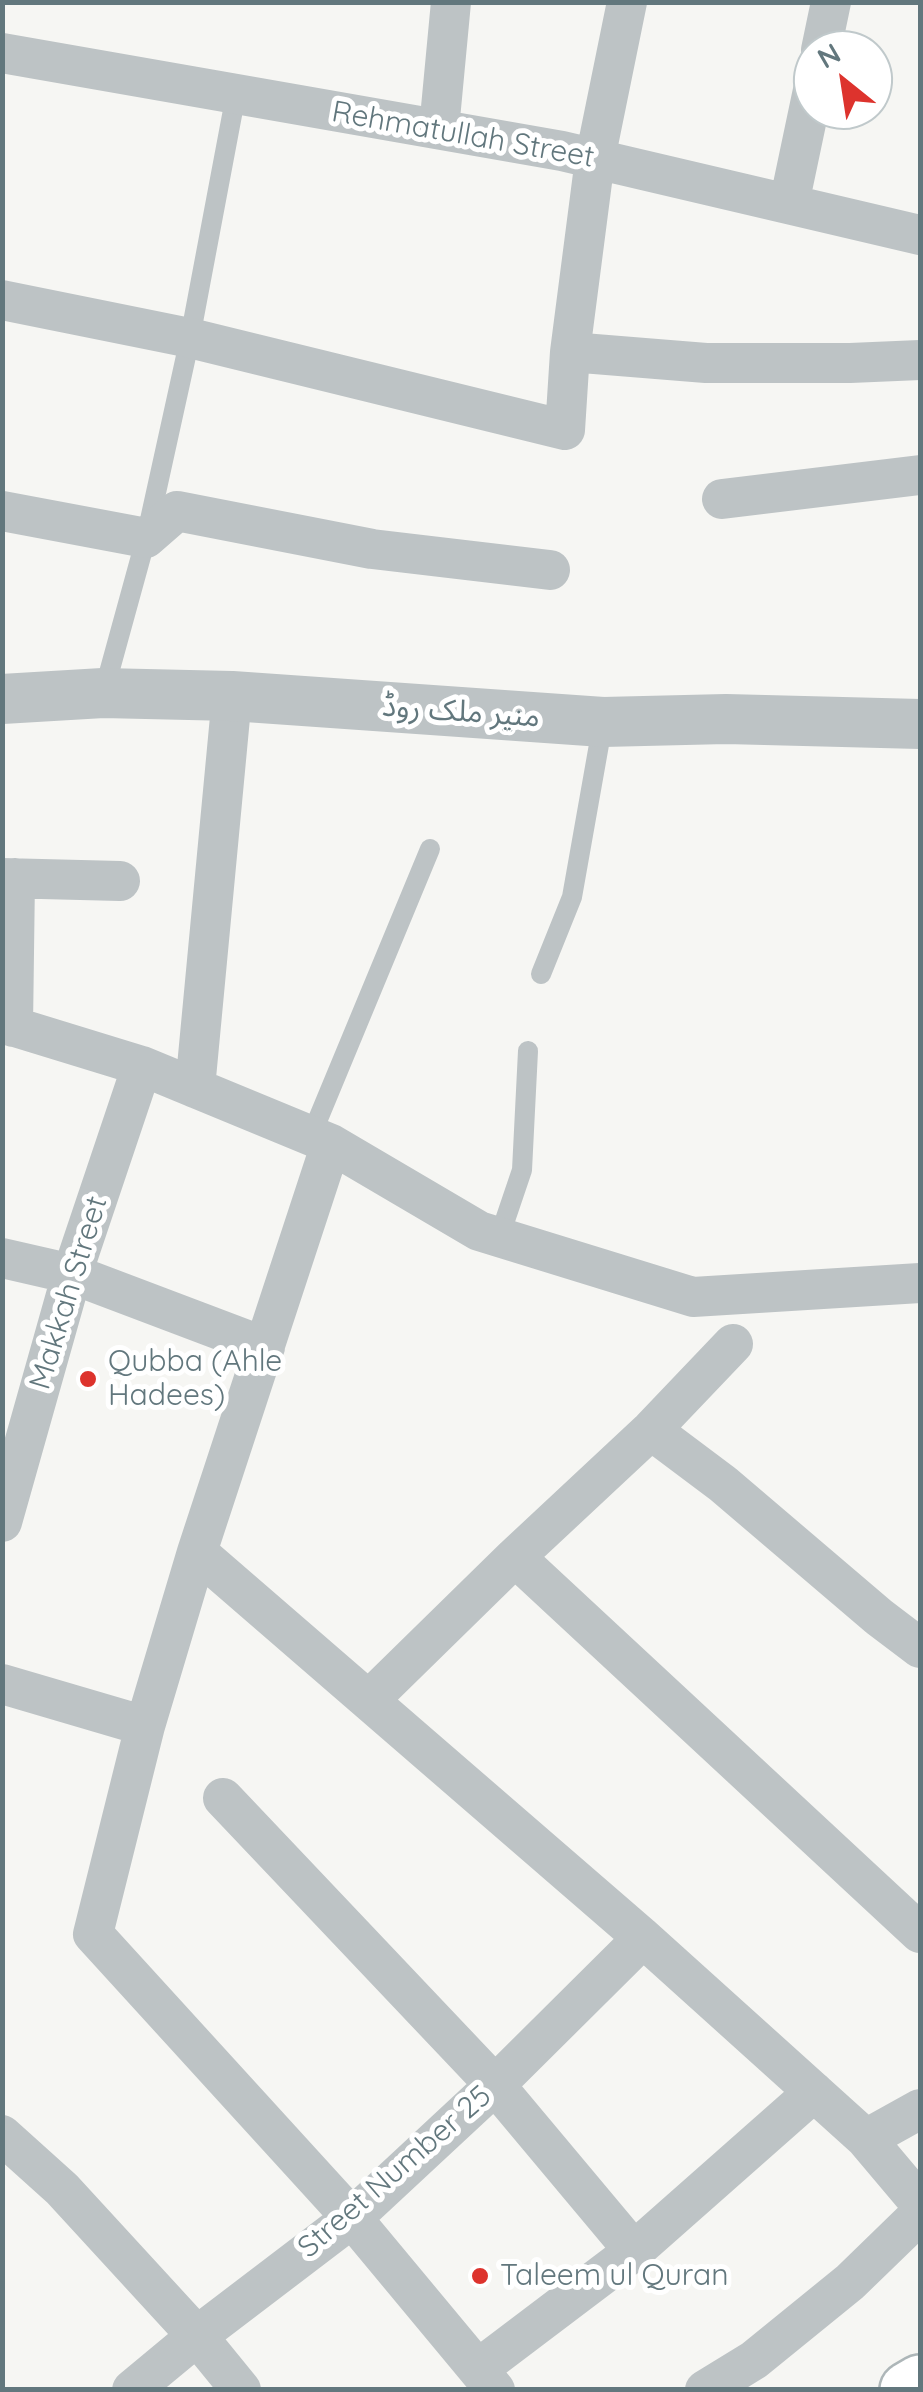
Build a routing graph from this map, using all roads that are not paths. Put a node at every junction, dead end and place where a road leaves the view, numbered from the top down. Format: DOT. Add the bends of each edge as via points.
graph roads {
  1 [pos="451,2"];
  2 [pos="627,2"];
  3 [pos="831,2"];
  4 [pos="825,30"];
  5 [pos="2,53"];
  6 [pos="236,94"];
  7 [pos="439,130"];
  8 [pos="805,130"];
  9 [pos="595,158"];
  10 [pos="789,204"];
  11 [pos="920,235"];
  12 [pos="2,300"];
  13 [pos="190,338"];
  14 [pos="570,352"];
  15 [pos="920,360"];
  16 [pos="920,475"];
  17 [pos="722,498"];
  18 [pos="2,512"];
  19 [pos="146,538"];
  20 [pos="550,570"];
  21 [pos="103,693"];
  22 [pos="232,696"];
  23 [pos="2,699"];
  24 [pos="603,722"];
  25 [pos="920,724"];
  26 [pos="430,849"];
  27 [pos="9,878"];
  28 [pos="120,881"];
  29 [pos="542,974"];
  30 [pos="8,1025"];
  31 [pos="528,1051"];
  32 [pos="142,1066"];
  33 [pos="195,1088"];
  34 [pos="321,1140"];
  35 [pos="499,1238"];
  36 [pos="2,1258"];
  37 [pos="72,1274"];
  38 [pos="920,1283"];
  39 [pos="734,1344"];
  40 [pos="265,1347"];
  41 [pos="652,1430"];
  42 [pos="2,1522"];
  43 [pos="197,1552"];
  44 [pos="515,1558"];
  45 [pos="920,1648"];
  46 [pos="2,1684"];
  47 [pos="369,1700"];
  48 [pos="145,1726"];
  49 [pos="224,1798"];
  50 [pos="920,1934"];
  51 [pos="643,1938"];
  52 [pos="495,2085"];
  53 [pos="814,2092"];
  54 [pos="920,2110"];
  55 [pos="2,2135"];
  56 [pos="866,2138"];
  57 [pos="920,2203"];
  58 [pos="920,2214"];
  59 [pos="352,2218"];
  60 [pos="634,2251"];
  61 [pos="197,2336"];
  62 [pos="486,2379"];
  63 [pos="920,2382"];
  64 [pos="132,2390"];
  65 [pos="241,2390"];
  66 [pos="705,2390"];
  67 [pos="908,2390"];
  1 -- 7 [label="street"];
  2 -- 9 [label="street"];
  3 -- 4 [label="street"];
  5 -- 6 [label="street, Rehmatullah Street"];
  6 -- 7 [label="street, Rehmatullah Street"];
  6 -- 13 [label="lane"];
  7 -- 9 [label="street, Rehmatullah Street"];
  8 -- 10 [label="street"];
  9 -- 10 [label="street, Rehmatullah Street"];
  9 -- 14 [label="street"];
  10 -- 11 [label="street, Rehmatullah Street"];
  12 -- 13 [label="street"];
  13 -- 14 [label="street" via="565,430"];
  13 -- 19 [label="lane"];
  14 -- 15 [label="street" via="706,363"];
  16 -- 17 [label="street"];
  18 -- 19 [label="street"];
  19 -- 20 [label="street" via="177,510 372,549"];
  19 -- 21 [label="lane"];
  21 -- 22 [label="street, منیر ملک روڈ"];
  21 -- 23 [label="street, منیر ملک روڈ"];
  22 -- 24 [label="street, منیر ملک روڈ"];
  22 -- 33 [label="street"];
  24 -- 25 [label="street, منیر ملک روڈ"];
  24 -- 29 [label="lane" via="572,897"];
  26 -- 34 [label="lane"];
  27 -- 28 [label="street"];
  27 -- 30 [label="street"];
  30 -- 32 [label="street"];
  31 -- 35 [label="lane" via="522,1170"];
  32 -- 33 [label="street"];
  32 -- 37 [label="street, Makkah Street"];
  33 -- 34 [label="street"];
  34 -- 35 [label="street"];
  34 -- 40 [label="street"];
  35 -- 38 [label="street" via="693,1297"];
  36 -- 37 [label="street"];
  37 -- 40 [label="street"];
  37 -- 42 [label="street, Makkah Street"];
  39 -- 41 [label="street"];
  40 -- 43 [label="street"];
  41 -- 44 [label="street"];
  41 -- 45 [label="street"];
  43 -- 47 [label="street"];
  43 -- 48 [label="street"];
  44 -- 47 [label="street"];
  44 -- 50 [label="street"];
  46 -- 48 [label="street"];
  47 -- 51 [label="street"];
  48 -- 59 [label="street" via="93,1934"];
  49 -- 52 [label="street"];
  51 -- 52 [label="street, Street Number 25"];
  51 -- 53 [label="street"];
  52 -- 59 [label="street, Street Number 25"];
  52 -- 60 [label="street"];
  53 -- 56 [label="street"];
  53 -- 60 [label="street"];
  54 -- 56 [label="street"];
  55 -- 61 [label="street" via="62,2188"];
  56 -- 57 [label="street"];
  58 -- 66 [label="street" via="850,2282 754,2360"];
  59 -- 61 [label="street, Street Number 25"];
  59 -- 62 [label="street"];
  60 -- 62 [label="street"];
  61 -- 64 [label="street, Street Number 25"];
  61 -- 65 [label="street"];
  63 -- 67 [label="main road"];
}
